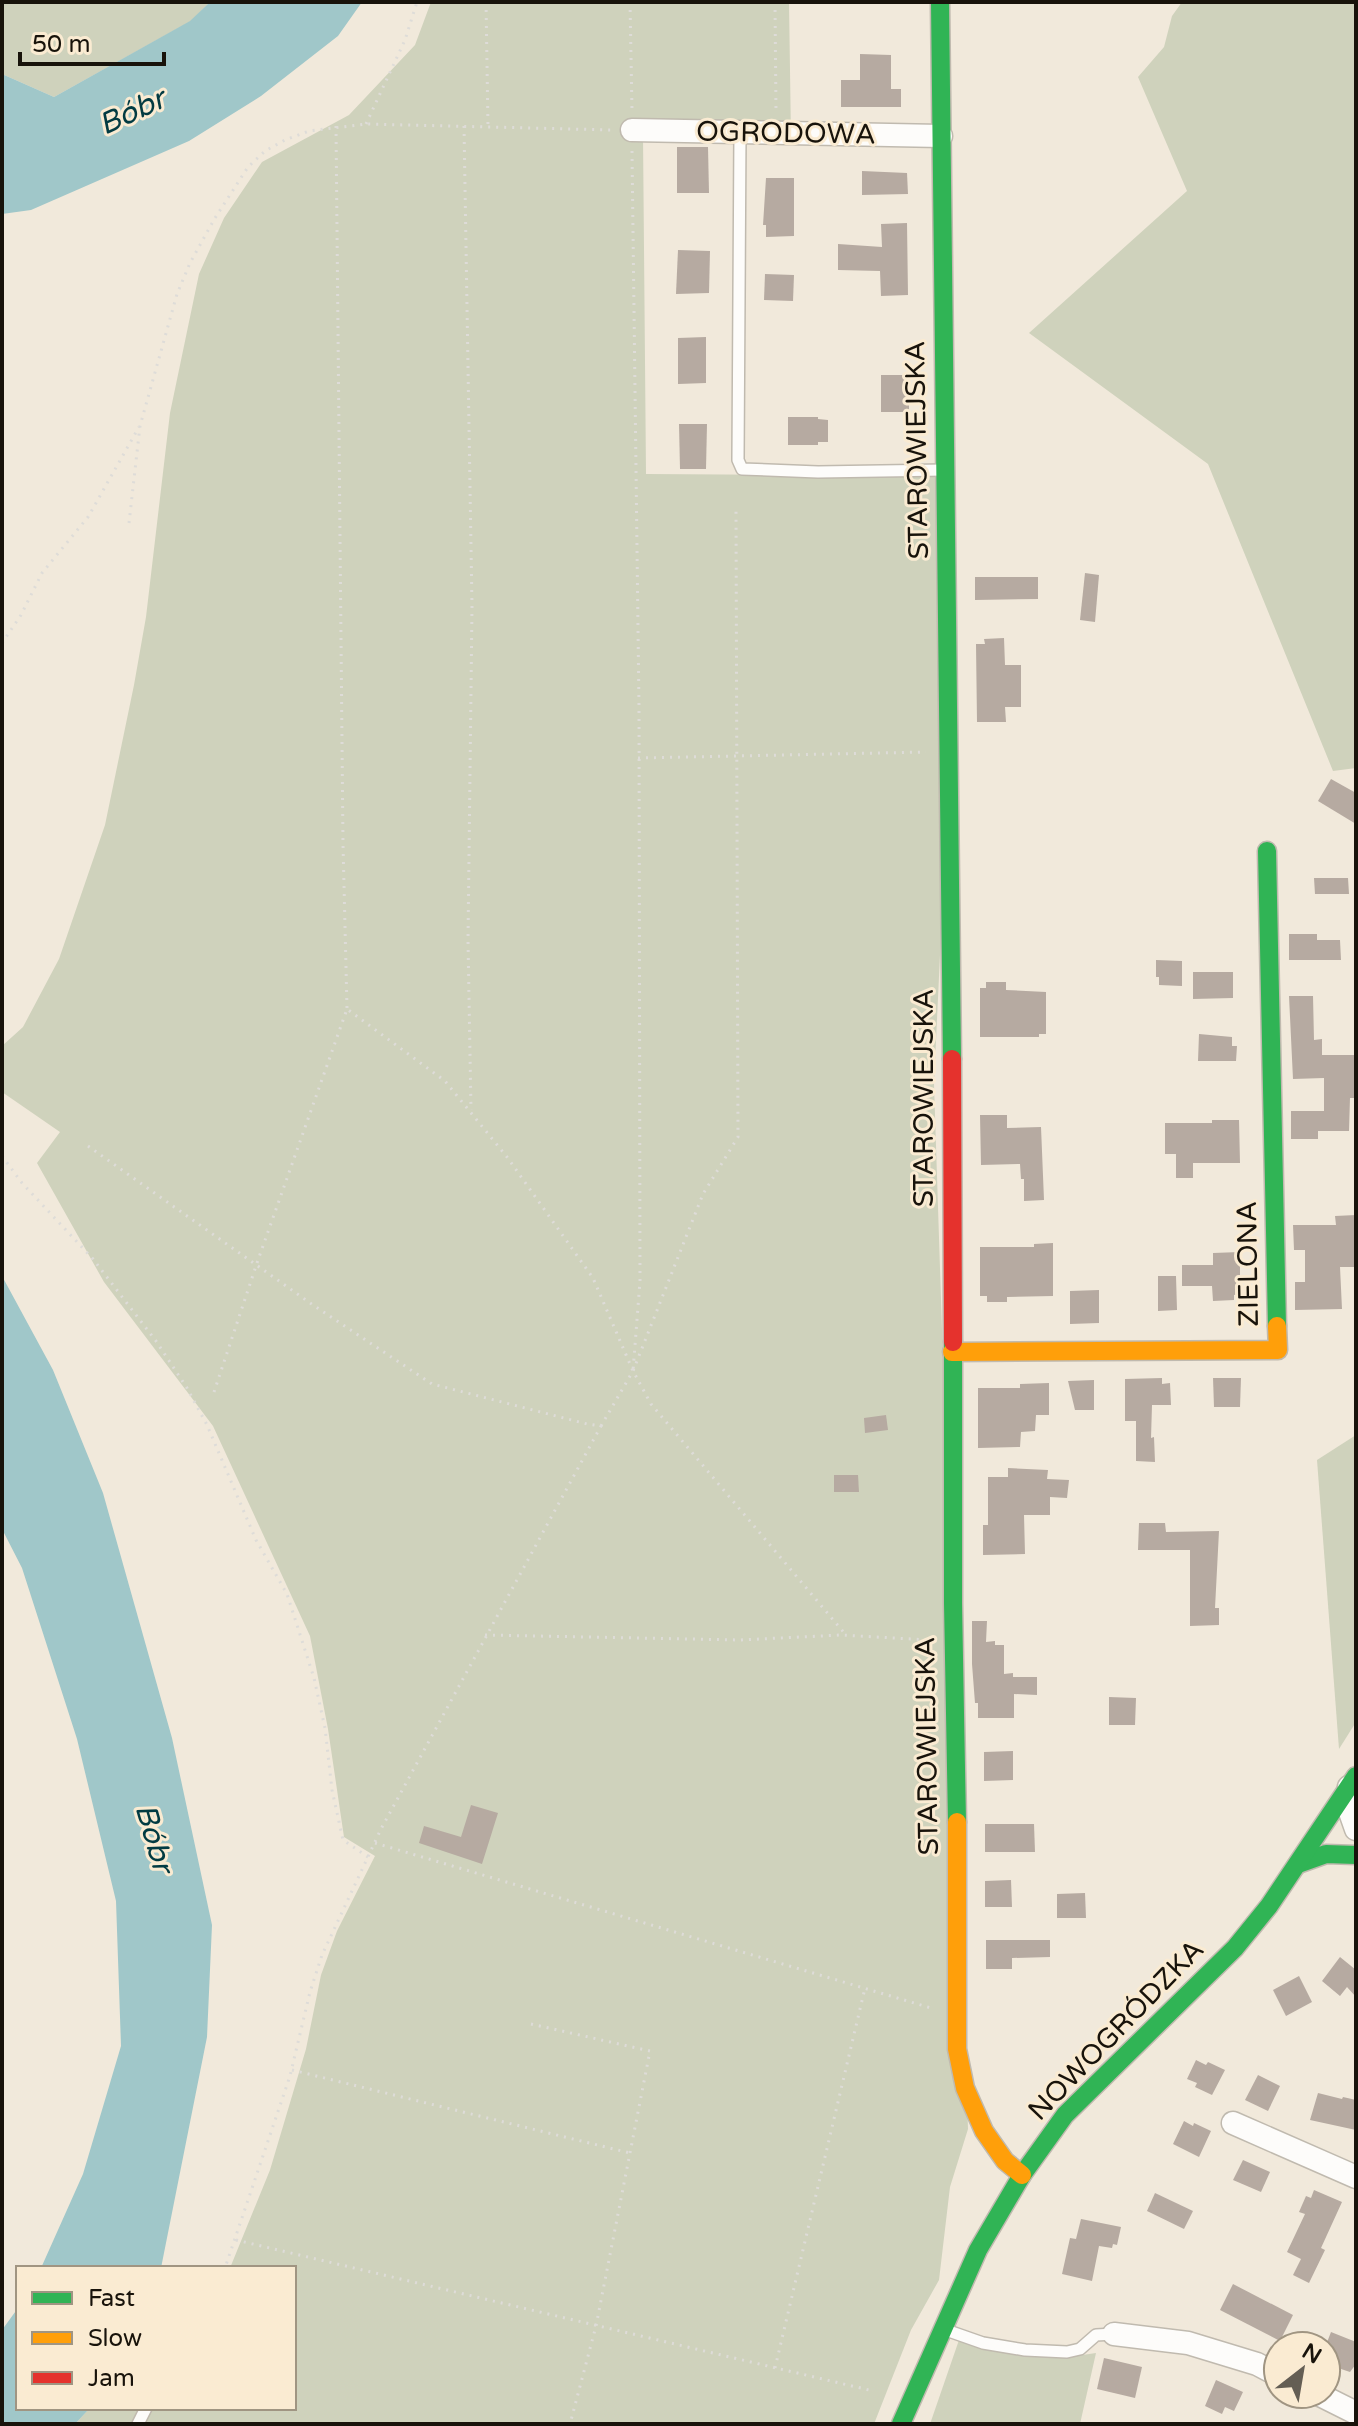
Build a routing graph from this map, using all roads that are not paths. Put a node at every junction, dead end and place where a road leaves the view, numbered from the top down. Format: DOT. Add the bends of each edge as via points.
graph roads {
  1 [pos="940,2"];
  2 [pos="632,130"];
  3 [pos="740,132"];
  4 [pos="941,136"];
  5 [pos="945,469"];
  6 [pos="1267,851"];
  7 [pos="952,1352"];
  8 [pos="1353,1781"];
  9 [pos="1356,1829"];
  10 [pos="1356,1855"];
  11 [pos="1298,1864"];
  12 [pos="1233,2123"];
  13 [pos="1022,2175"];
  14 [pos="1356,2177"];
  15 [pos="943,2329"];
  16 [pos="1114,2334"];
  17 [pos="1262,2367"];
  18 [pos="901,2424"];
  1 -- 4 [label="street, STAROWIEJSKA"];
  2 -- 3 [label="street, OGRODOWA"];
  3 -- 4 [label="street, OGRODOWA"];
  3 -- 5 [label="lane" via="742,469"];
  4 -- 5 [label="street, STAROWIEJSKA"];
  5 -- 7 [label="street, STAROWIEJSKA"];
  6 -- 7 [label="street, ZIELONA" via="1278,1350"];
  7 -- 13 [label="street, STAROWIEJSKA" via="957,2049 965,2088 984,2131"];
  8 -- 9 [label="street" via="1350,1812"];
  8 -- 11 [label="street, NOWOGRÓDZKA"];
  10 -- 11 [label="street" via="1326,1854"];
  11 -- 13 [label="street, NOWOGRÓDZKA" via="1235,1948 1065,2115"];
  12 -- 14 [label="street"];
  13 -- 15 [label="street, NOWOGRÓDZKA" via="978,2250"];
  15 -- 16 [label="lane" via="983,2343 1067,2352 1096,2335"];
  15 -- 18 [label="street, NOWOGRÓDZKA"];
  16 -- 17 [label="street" via="1188,2343"];
}
